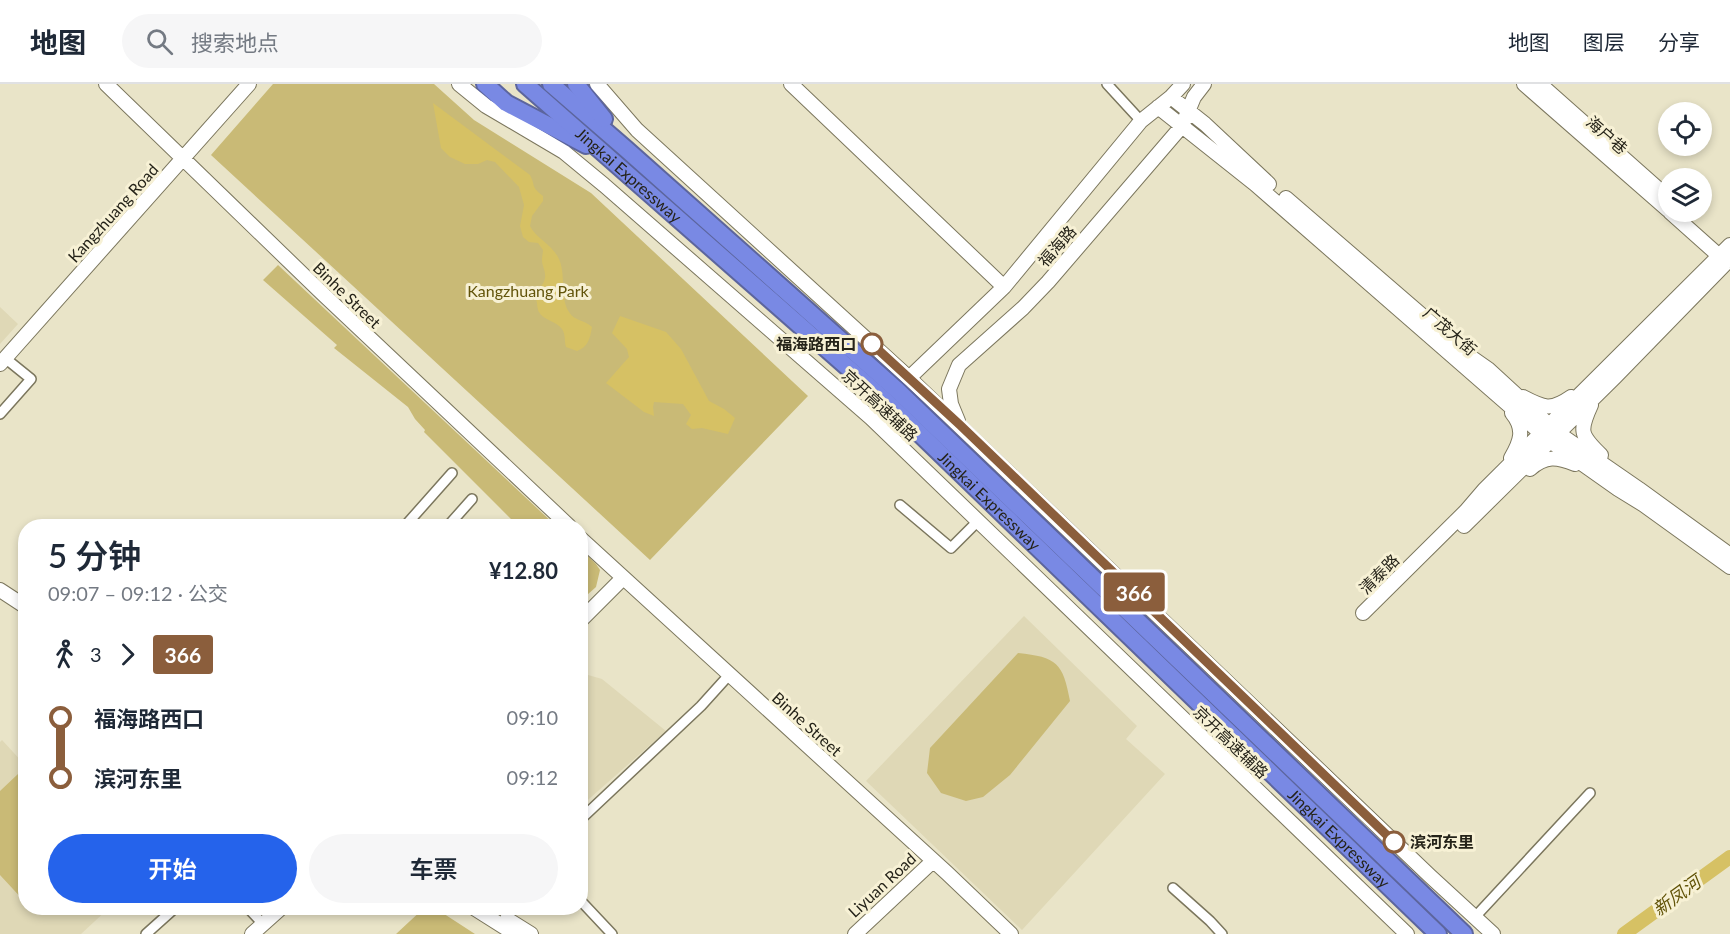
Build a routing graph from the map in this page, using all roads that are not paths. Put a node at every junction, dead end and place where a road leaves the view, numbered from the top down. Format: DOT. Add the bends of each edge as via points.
graph roads {
  1 [pos="106,84"];
  2 [pos="249,84"];
  3 [pos="459,84"];
  4 [pos="484,84"];
  5 [pos="525,84"];
  6 [pos="551,84"];
  7 [pos="576,84"];
  8 [pos="597,84"];
  9 [pos="791,84"];
  10 [pos="1107,84"];
  11 [pos="1183,84"];
  12 [pos="1204,84"];
  13 [pos="1524,84"];
  14 [pos="1540,84"];
  15 [pos="1171,97"];
  16 [pos="1158,107"];
  17 [pos="1189,111"];
  18 [pos="1141,121"];
  19 [pos="1182,126"];
  20 [pos="626,148"];
  21 [pos="183,159"];
  22 [pos="612,159"];
  23 [pos="1658,189"];
  24 [pos="1658,201"];
  25 [pos="1684,222"];
  26 [pos="1694,222"];
  27 [pos="1727,254"];
  28 [pos="1004,287"];
  29 [pos="2,361"];
  30 [pos="909,378"];
  31 [pos="1595,380"];
  32 [pos="1493,390"];
  33 [pos="1510,390"];
  34 [pos="1596,396"];
  35 [pos="0,414"];
  36 [pos="960,425"];
  37 [pos="1550,433"];
  38 [pos="1503,471"];
  39 [pos="1592,471"];
  40 [pos="452,473"];
  41 [pos="1626,480"];
  42 [pos="1499,491"];
  43 [pos="472,499"];
  44 [pos="900,505"];
  45 [pos="411,519"];
  46 [pos="454,519"];
  47 [pos="561,519"];
  48 [pos="978,521"];
  49 [pos="588,545"];
  50 [pos="1730,555"];
  51 [pos="1730,567"];
  52 [pos="623,578"];
  53 [pos="0,579"];
  54 [pos="0,590"];
  55 [pos="18,591"];
  56 [pos="18,602"];
  57 [pos="588,613"];
  58 [pos="729,675"];
  59 [pos="1590,793"];
  60 [pos="588,812"];
  61 [pos="929,864"];
  62 [pos="1173,888"];
  63 [pos="588,908"];
  64 [pos="1441,912"];
  65 [pos="167,915"];
  66 [pos="255,915"];
  67 [pos="273,915"];
  68 [pos="485,915"];
  69 [pos="502,915"];
  70 [pos="1475,917"];
  71 [pos="263,924"];
  72 [pos="1434,931"];
  73 [pos="146,934"];
  74 [pos="252,934"];
  75 [pos="515,934"];
  76 [pos="531,934"];
  77 [pos="612,934"];
  78 [pos="855,934"];
  79 [pos="1011,934"];
  80 [pos="1222,934"];
  81 [pos="1407,934"];
  82 [pos="1464,934"];
  83 [pos="1469,934"];
  84 [pos="1493,934"];
  1 -- 21 [label="main road, Binhe Street"];
  2 -- 21 [label="main road, Kangzhuang Road"];
  3 -- 48 [label="main road, 京开高速辅路" via="486,106 564,152 604,185 871,418"];
  4 -- 22 [label="highway" via="506,103"];
  5 -- 22 [label="highway, Jingkai Expressway"];
  6 -- 20 [label="highway, Jingkai Expressway"];
  7 -- 20 [label="highway"];
  8 -- 30 [label="main road" via="637,130"];
  9 -- 28 [label="main road"];
  10 -- 18 [label="street"];
  11 -- 15 [label="main road, 福海路"];
  12 -- 17 [label="main road, 福海路"];
  13 -- 24 [label="main road, 海户巷"];
  14 -- 23 [label="main road, 海户巷"];
  15 -- 16 [label="main road, 福海路"];
  15 -- 17 [label="main road, 广茂大街"];
  16 -- 18 [label="main road, 福海路"];
  16 -- 19 [label="main road, 广茂大街"];
  17 -- 19 [label="main road, 福海路"];
  17 -- 33 [label="main road, 广茂大街"];
  18 -- 28 [label="main road, 福海路"];
  19 -- 32 [label="main road, 广茂大街" via="1255,184"];
  19 -- 36 [label="main road, 福海路" via="1023,309 959,365 949,389"];
  20 -- 64 [label="highway, Jingkai Expressway" via="897,391"];
  21 -- 29 [label="main road, Kangzhuang Road"];
  21 -- 47 [label="main road, Binhe Street"];
  22 -- 72 [label="highway, Jingkai Expressway" via="887,402"];
  25 -- 27 [label="main road, 海户巷"];
  26 -- 27 [label="main road"];
  27 -- 31 [label="main road, 清泰路"];
  27 -- 34 [label="main road, 清泰路"];
  28 -- 30 [label="main road, 福海路"];
  29 -- 35 [label="street" via="31,379"];
  30 -- 36 [label="main road"];
  31 -- 33 [label="main road" via="1559,405 1538,404"];
  31 -- 37 [label="main road, 清泰路"];
  32 -- 37 [label="main road, 广茂大街"];
  32 -- 38 [label="main road" via="1519,422 1521,432"];
  33 -- 37 [label="main road, 广茂大街"];
  34 -- 37 [label="main road, 清泰路"];
  34 -- 41 [label="main road" via="1583,422 1583,434"];
  36 -- 70 [label="main road"];
  37 -- 38 [label="main road, 清泰路"];
  37 -- 39 [label="main road, 广茂大街"];
  37 -- 41 [label="main road, 广茂大街"];
  37 -- 42 [label="main road, 清泰路"];
  38 -- 42 [label="main road, 清泰路" via="1363,613 1376,613"];
  39 -- 42 [label="main road" via="1560,459 1544,459"];
  39 -- 51 [label="main road, 广茂大街"];
  40 -- 45 [label="street"];
  41 -- 50 [label="main road, 广茂大街"];
  43 -- 46 [label="street"];
  44 -- 48 [label="street" via="951,548"];
  48 -- 81 [label="main road, 京开高速辅路"];
  49 -- 52 [label="main road, Binhe Street"];
  52 -- 57 [label="main road"];
  52 -- 58 [label="main road, Binhe Street"];
  53 -- 55 [label="main road"];
  54 -- 56 [label="main road"];
  58 -- 60 [label="street"];
  58 -- 61 [label="main road, Binhe Street"];
  59 -- 70 [label="street"];
  61 -- 78 [label="main road, Liyuan Road"];
  61 -- 79 [label="main road, Binhe Street"];
  62 -- 80 [label="street"];
  63 -- 77 [label="street"];
  64 -- 82 [label="highway, Jingkai Expressway"];
  64 -- 83 [label="highway"];
  65 -- 73 [label="street"];
  66 -- 71 [label="street"];
  67 -- 71 [label="main road"];
  68 -- 75 [label="main road"];
  69 -- 76 [label="main road"];
  70 -- 84 [label="main road"];
  71 -- 74 [label="main road"];
}
